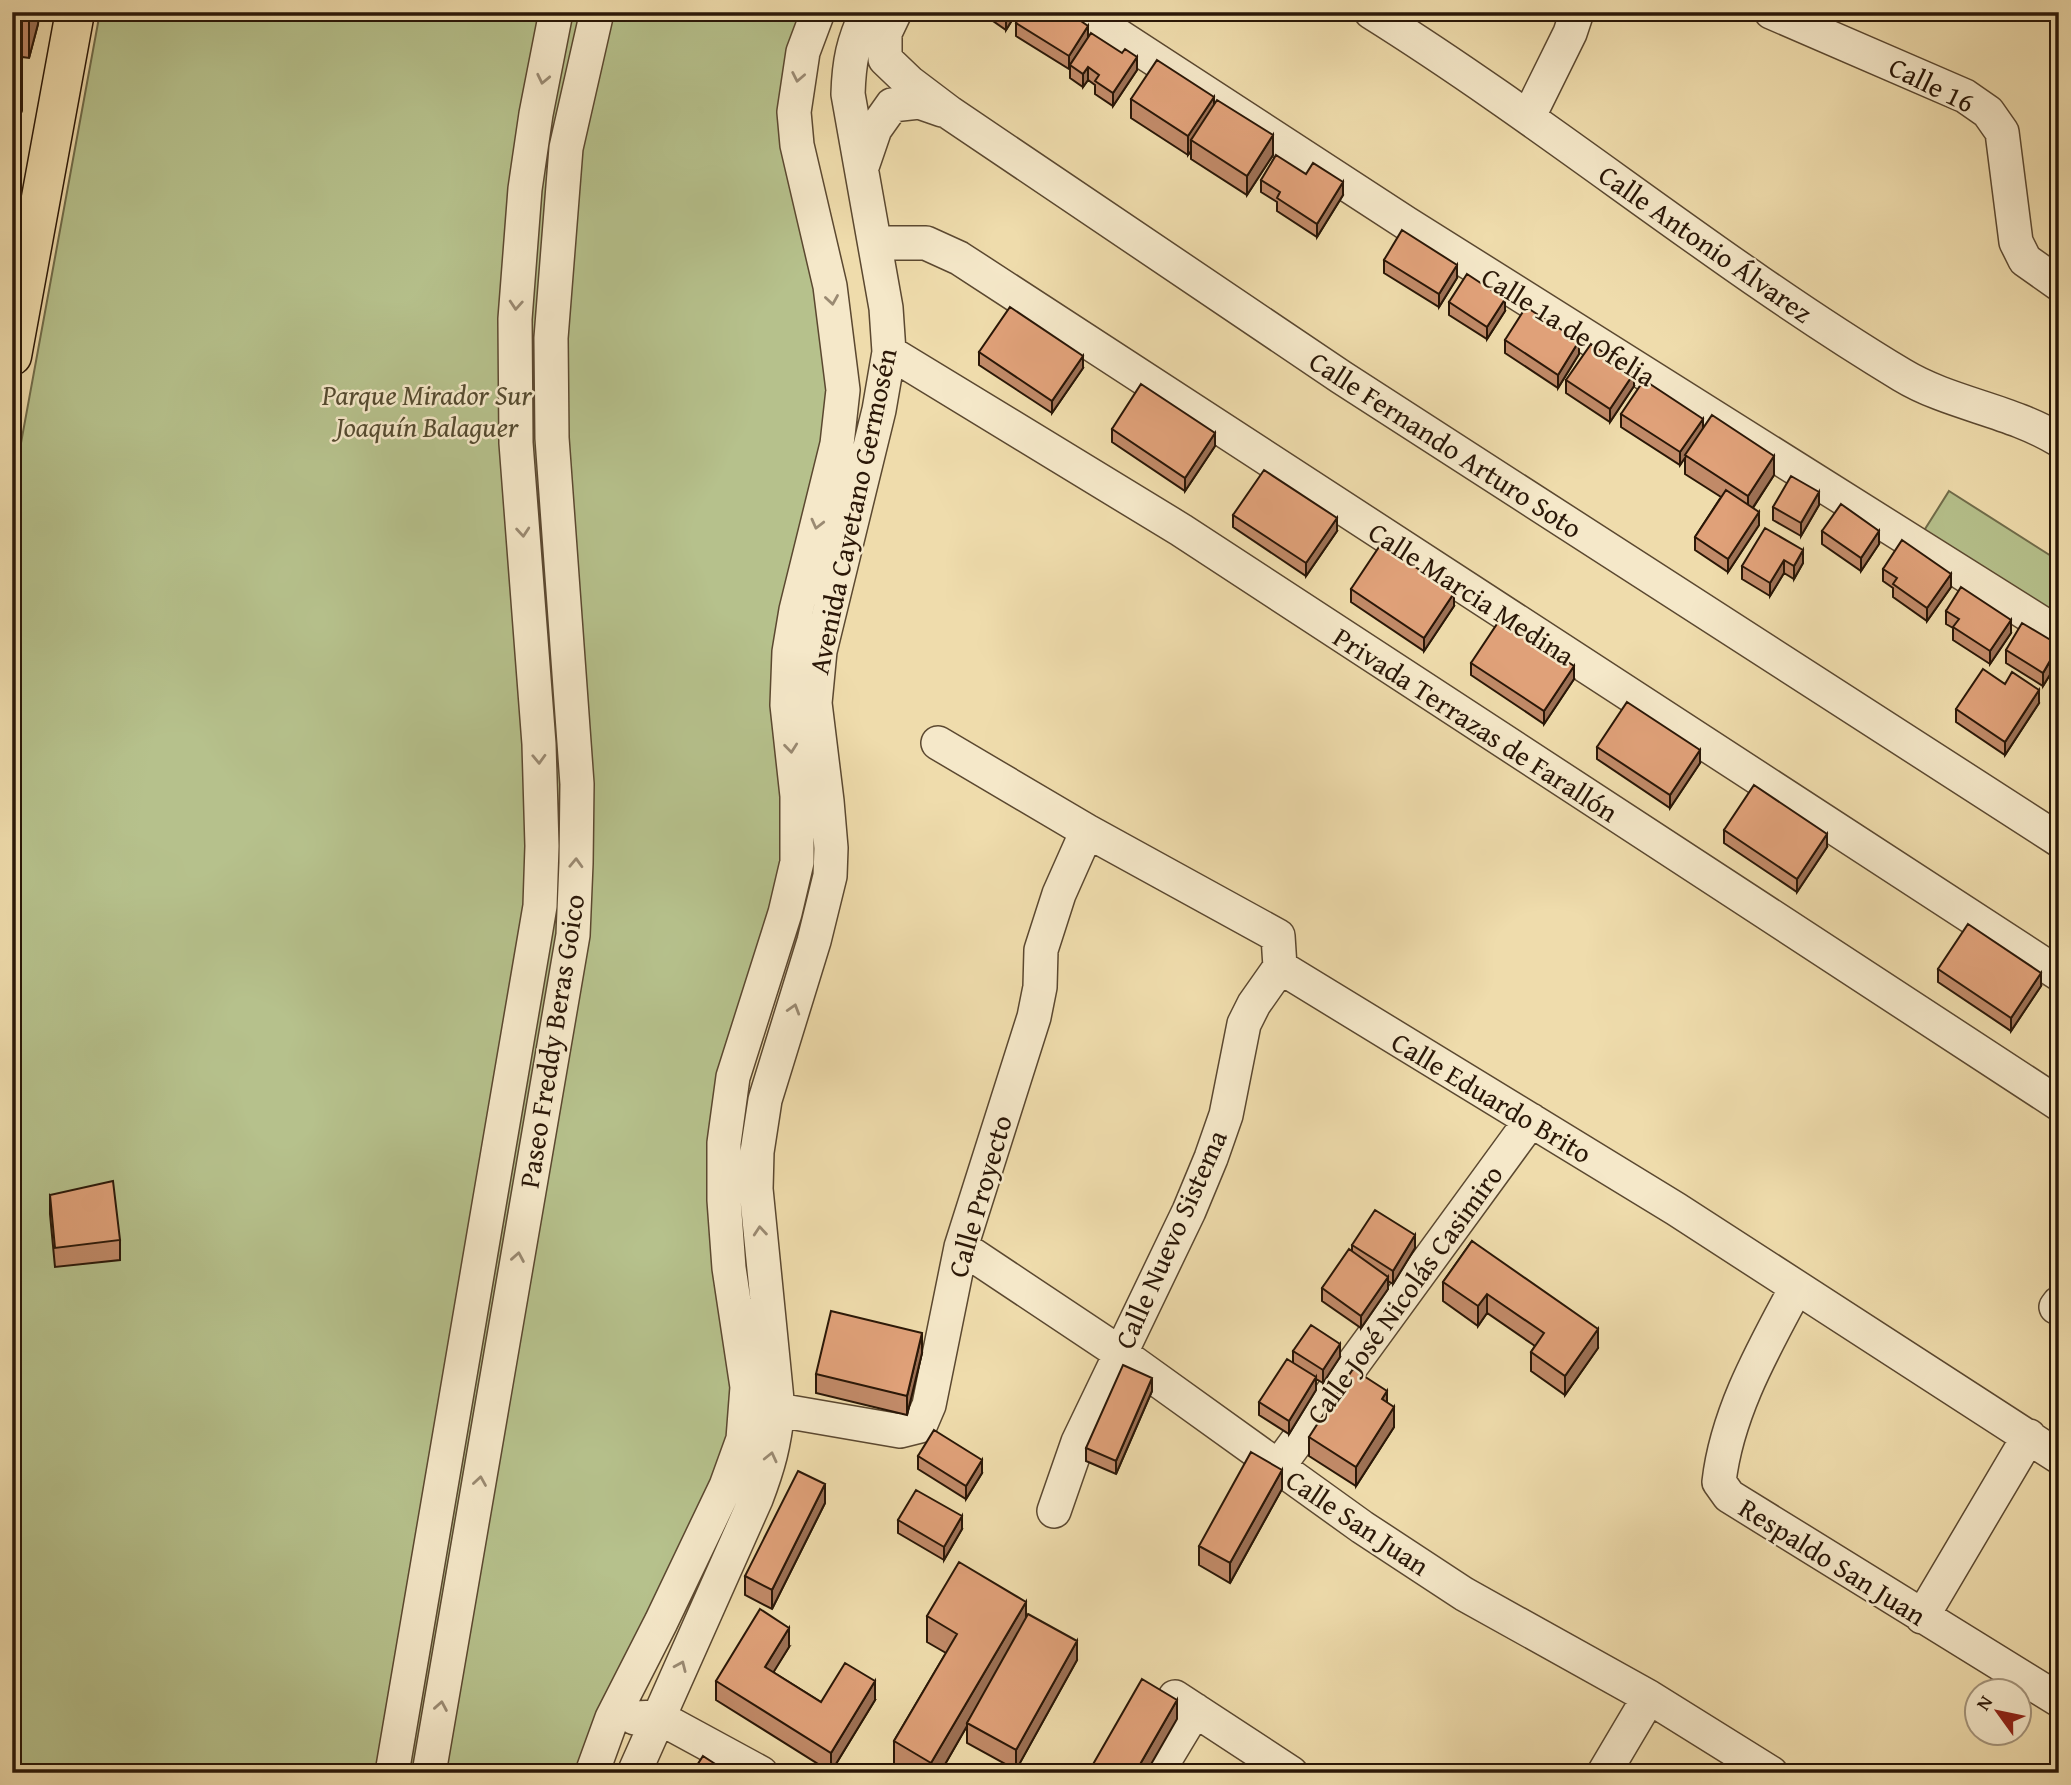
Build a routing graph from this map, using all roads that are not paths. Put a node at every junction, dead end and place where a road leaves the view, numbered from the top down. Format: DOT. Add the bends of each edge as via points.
graph roads {
  1 [pos="75,12"];
  2 [pos="556,12"];
  3 [pos="597,12"];
  4 [pos="818,12"];
  5 [pos="867,12"];
  6 [pos="895,12"];
  7 [pos="1082,12"];
  8 [pos="1371,12"];
  9 [pos="1577,12"];
  10 [pos="1771,12"];
  11 [pos="950,113"];
  12 [pos="1529,116"];
  13 [pos="861,170"];
  14 [pos="876,243"];
  15 [pos="2059,284"];
  16 [pos="889,352"];
  17 [pos="12,356"];
  18 [pos="2059,440"];
  19 [pos="2059,635"];
  20 [pos="938,743"];
  21 [pos="1087,831"];
  22 [pos="2059,840"];
  23 [pos="1280,967"];
  24 [pos="2059,974"];
  25 [pos="2059,1104"];
  26 [pos="1531,1120"];
  27 [pos="961,1247"];
  28 [pos="1796,1288"];
  29 [pos="1120,1353"];
  30 [pos="778,1409"];
  31 [pos="2029,1436"];
  32 [pos="2059,1457"];
  33 [pos="1278,1467"];
  34 [pos="1054,1511"];
  35 [pos="1922,1617"];
  36 [pos="1649,1698"];
  37 [pos="2059,1700"];
  38 [pos="658,1717"];
  39 [pos="612,1718"];
  40 [pos="392,1773"];
  41 [pos="429,1773"];
  42 [pos="592,1773"];
  43 [pos="634,1773"];
  44 [pos="761,1773"];
  45 [pos="1157,1773"];
  46 [pos="1291,1773"];
  47 [pos="1604,1773"];
  48 [pos="1771,1773"];
  1 -- 17 [label="main road"];
  2 -- 40 [label="street, Paseo Freddy Beras Goico, one-way" via="524,189 515,319 516,443 539,744 540,906"];
  41 -- 3 [label="street, Paseo Freddy Beras Goico, one-way" via="573,934 577,783 552,438 551,338 566,148"];
  4 -- 39 [label="street, Avenida Cayetano Germosén, one-way" via="803,52 794,112 797,145 830,286 843,390 837,444 789,652 787,705 797,796 797,862 786,913 733,1077 724,1143 729,1268 747,1387 743,1439 720,1499"];
  5 -- 13 [label="street, Avenida Cayetano Germosén" via="854,39 849,65 848,94"];
  6 -- 11 [label="street, Calle Fernando Arturo Soto" via="885,33 885,59"];
  7 -- 19 [label="street, Calle 1a de Ofelia"];
  8 -- 12 [label="street, Calle Antonio Álvarez"];
  9 -- 12 [label="street"];
  10 -- 15 [label="street, Calle 16" via="1965,96 1988,112 2001,132 2015,242 2025,260"];
  11 -- 13 [label="street" via="919,102 892,105 874,129"];
  11 -- 22 [label="street, Calle Fernando Arturo Soto" via="1352,385"];
  12 -- 18 [label="street, Calle Antonio Álvarez" via="1802,313 1905,377"];
  13 -- 14 [label="street, Avenida Cayetano Germosén"];
  14 -- 16 [label="street, Avenida Cayetano Germosén"];
  14 -- 24 [label="street, Calle Marcia Medina" via="926,243 959,258"];
  16 -- 25 [label="street, Privada Terrazas de Farallón" via="1181,530"];
  30 -- 16 [label="street, Avenida Cayetano Germosén, one-way" via="756,1189 757,1152 765,1100 830,876 815,703 820,651"];
  20 -- 21 [label="street"];
  21 -- 23 [label="street" via="1278,936"];
  21 -- 27 [label="street, Calle Proyecto" via="1041,950 1034,1017"];
  23 -- 26 [label="street, Calle Eduardo Brito"];
  23 -- 29 [label="street, Calle Nuevo Sistema" via="1244,1024 1226,1115 1210,1158"];
  26 -- 28 [label="street, Calle Eduardo Brito"];
  26 -- 33 [label="street, Calle José Nicolás Casimiro"];
  27 -- 29 [label="street, Calle San Juan"];
  27 -- 30 [label="street, Calle Proyecto" via="929,1405 920,1426 900,1432"];
  28 -- 31 [label="street, Calle Eduardo Brito"];
  28 -- 35 [label="street, Respaldo San Juan" via="1754,1368 1722,1455 1719,1482 1729,1496"];
  29 -- 33 [label="street, Calle San Juan"];
  29 -- 34 [label="street, Calle Nuevo Sistema" via="1078,1442"];
  38 -- 30 [label="street, Avenida Cayetano Germosén, one-way" via="771,1462"];
  31 -- 32 [label="street, Calle Eduardo Brito"];
  31 -- 35 [label="street"];
  33 -- 36 [label="street, Calle San Juan" via="1464,1594"];
  35 -- 37 [label="street, Respaldo San Juan"];
  36 -- 47 [label="street"];
  36 -- 48 [label="street, Calle San Juan"];
  38 -- 39 [label="street"];
  38 -- 43 [label="street, Avenida Cayetano Germosén"];
  38 -- 44 [label="street"];
  39 -- 42 [label="street, Avenida Cayetano Germosén"];
  45 -- 46 [label="street" via="1185,1703"];
}
